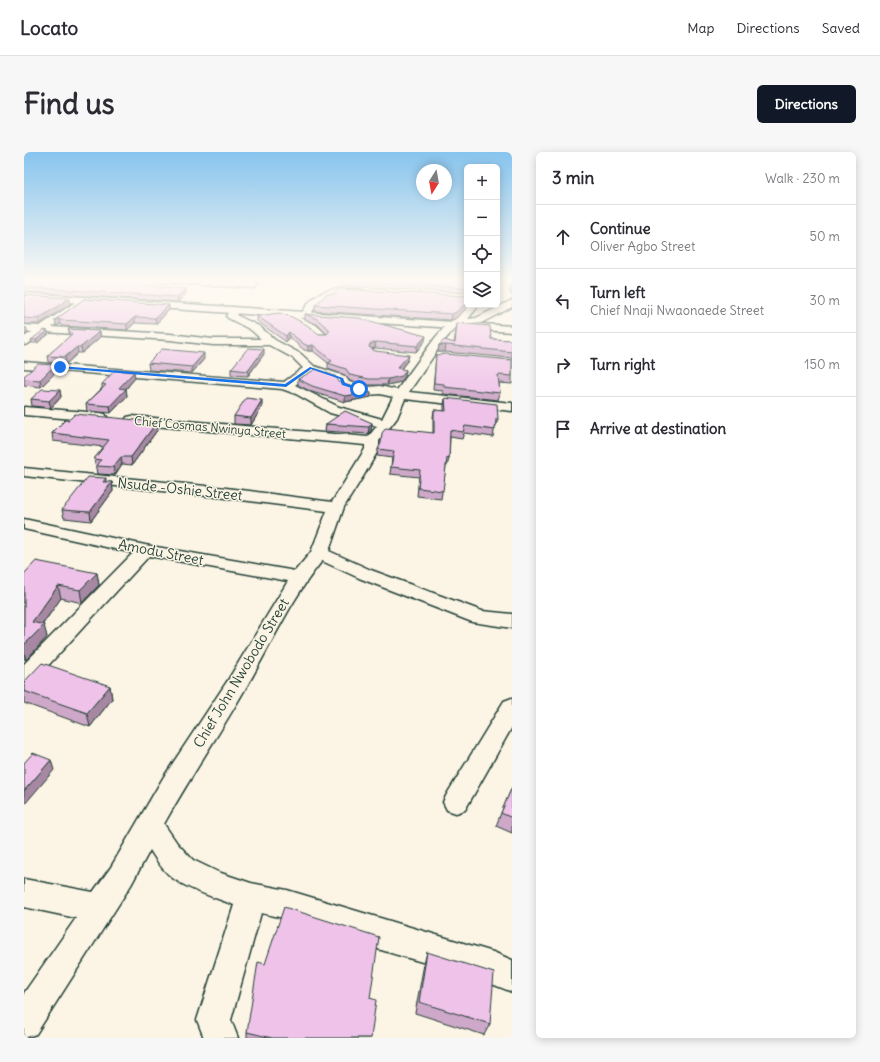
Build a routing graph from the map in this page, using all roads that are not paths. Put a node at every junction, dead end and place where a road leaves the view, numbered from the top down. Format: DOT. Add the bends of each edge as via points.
graph roads {
  1 [pos="55,320"];
  2 [pos="239,320"];
  3 [pos="298,320"];
  4 [pos="395,320"];
  5 [pos="460,320"];
  6 [pos="479,320"];
  7 [pos="455,324"];
  8 [pos="24,328"];
  9 [pos="512,329"];
  10 [pos="42,330"];
  11 [pos="323,336"];
  12 [pos="24,342"];
  13 [pos="271,342"];
  14 [pos="24,365"];
  15 [pos="310,368"];
  16 [pos="286,386"];
  17 [pos="401,394"];
  18 [pos="512,407"];
  19 [pos="24,411"];
  20 [pos="378,432"];
  21 [pos="24,472"];
  22 [pos="336,507"];
  23 [pos="24,524"];
  24 [pos="145,550"];
  25 [pos="319,553"];
  26 [pos="299,577"];
  27 [pos="512,621"];
  28 [pos="24,677"];
  29 [pos="512,707"];
  30 [pos="456,802"];
  31 [pos="150,825"];
  32 [pos="24,893"];
  33 [pos="251,897"];
  34 [pos="100,908"];
  35 [pos="512,976"];
  36 [pos="24,1022"];
  37 [pos="221,1038"];
  1 -- 10 [label="street"];
  2 -- 13 [label="street" via="255,328"];
  3 -- 11 [label="street"];
  4 -- 7 [label="main road"];
  5 -- 7 [label="street, Chief John Nwobodo Street"];
  6 -- 7 [label="street"];
  7 -- 9 [label="main road"];
  7 -- 17 [label="street, Chief John Nwobodo Street" via="439,340"];
  8 -- 10 [label="street"];
  10 -- 12 [label="street"];
  10 -- 13 [label="street" via="157,336 213,342"];
  13 -- 15 [label="street" via="297,356"];
  14 -- 16 [label="street"];
  15 -- 16 [label="street"];
  15 -- 17 [label="street" via="341,378 344,384 359,389"];
  16 -- 20 [label="street" via="329,407 363,419"];
  17 -- 18 [label="street"];
  17 -- 20 [label="street, Chief John Nwobodo Street" via="390,418"];
  19 -- 20 [label="street, Chief Cosmas Nwinya Street" via="116,419"];
  20 -- 22 [label="street, Chief John Nwobodo Street" via="372,449"];
  21 -- 22 [label="street, Nsude -Oshie Street"];
  22 -- 25 [label="street, Chief John Nwobodo Street"];
  23 -- 24 [label="street, Amodu Street"];
  24 -- 26 [label="street, Amodu Street"];
  24 -- 28 [label="street"];
  25 -- 26 [label="street, Chief John Nwobodo Street"];
  25 -- 27 [label="street" via="365,574 479,617"];
  26 -- 31 [label="street, Chief John Nwobodo Street" via="236,686"];
  29 -- 30 [label="street"];
  31 -- 33 [label="street" via="183,869"];
  31 -- 34 [label="street, Chief John Nwobodo Street"];
  32 -- 34 [label="street"];
  33 -- 35 [label="street" via="287,904"];
  33 -- 37 [label="street" via="214,1020"];
  34 -- 36 [label="street, Chief John Nwobodo Street"];
}
